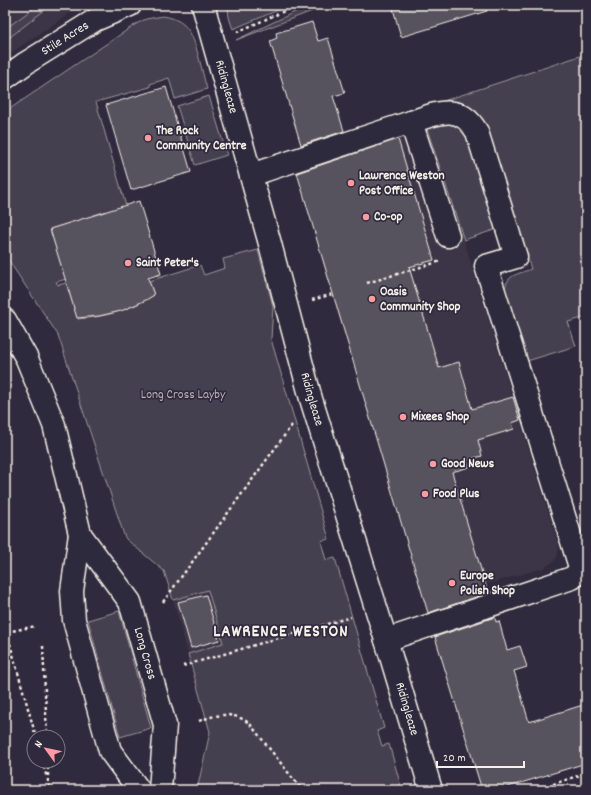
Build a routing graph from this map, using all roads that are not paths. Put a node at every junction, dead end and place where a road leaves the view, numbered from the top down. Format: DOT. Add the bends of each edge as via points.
graph roads {
  1 [pos="130,5"];
  2 [pos="203,5"];
  3 [pos="5,78"];
  4 [pos="411,122"];
  5 [pos="251,175"];
  6 [pos="448,236"];
  7 [pos="5,320"];
  8 [pos="80,534"];
  9 [pos="386,640"];
  10 [pos="139,790"];
  11 [pos="160,790"];
  12 [pos="430,790"];
  1 -- 3 [label="street, Stile Acres" via="95,20"];
  2 -- 5 [label="street, Ridingleaze"];
  4 -- 5 [label="street"];
  4 -- 6 [label="street"];
  4 -- 9 [label="street" via="451,112 464,117 477,132 516,256 486,266 580,571 572,578"];
  5 -- 9 [label="street, Ridingleaze" via="311,399"];
  7 -- 8 [label="street, Long Cross" via="27,359 54,426"];
  8 -- 10 [label="street, Long Cross" via="72,591 74,620 110,751"];
  8 -- 11 [label="street, Long Cross" via="130,602 165,725"];
  9 -- 12 [label="street, Ridingleaze"];
}
